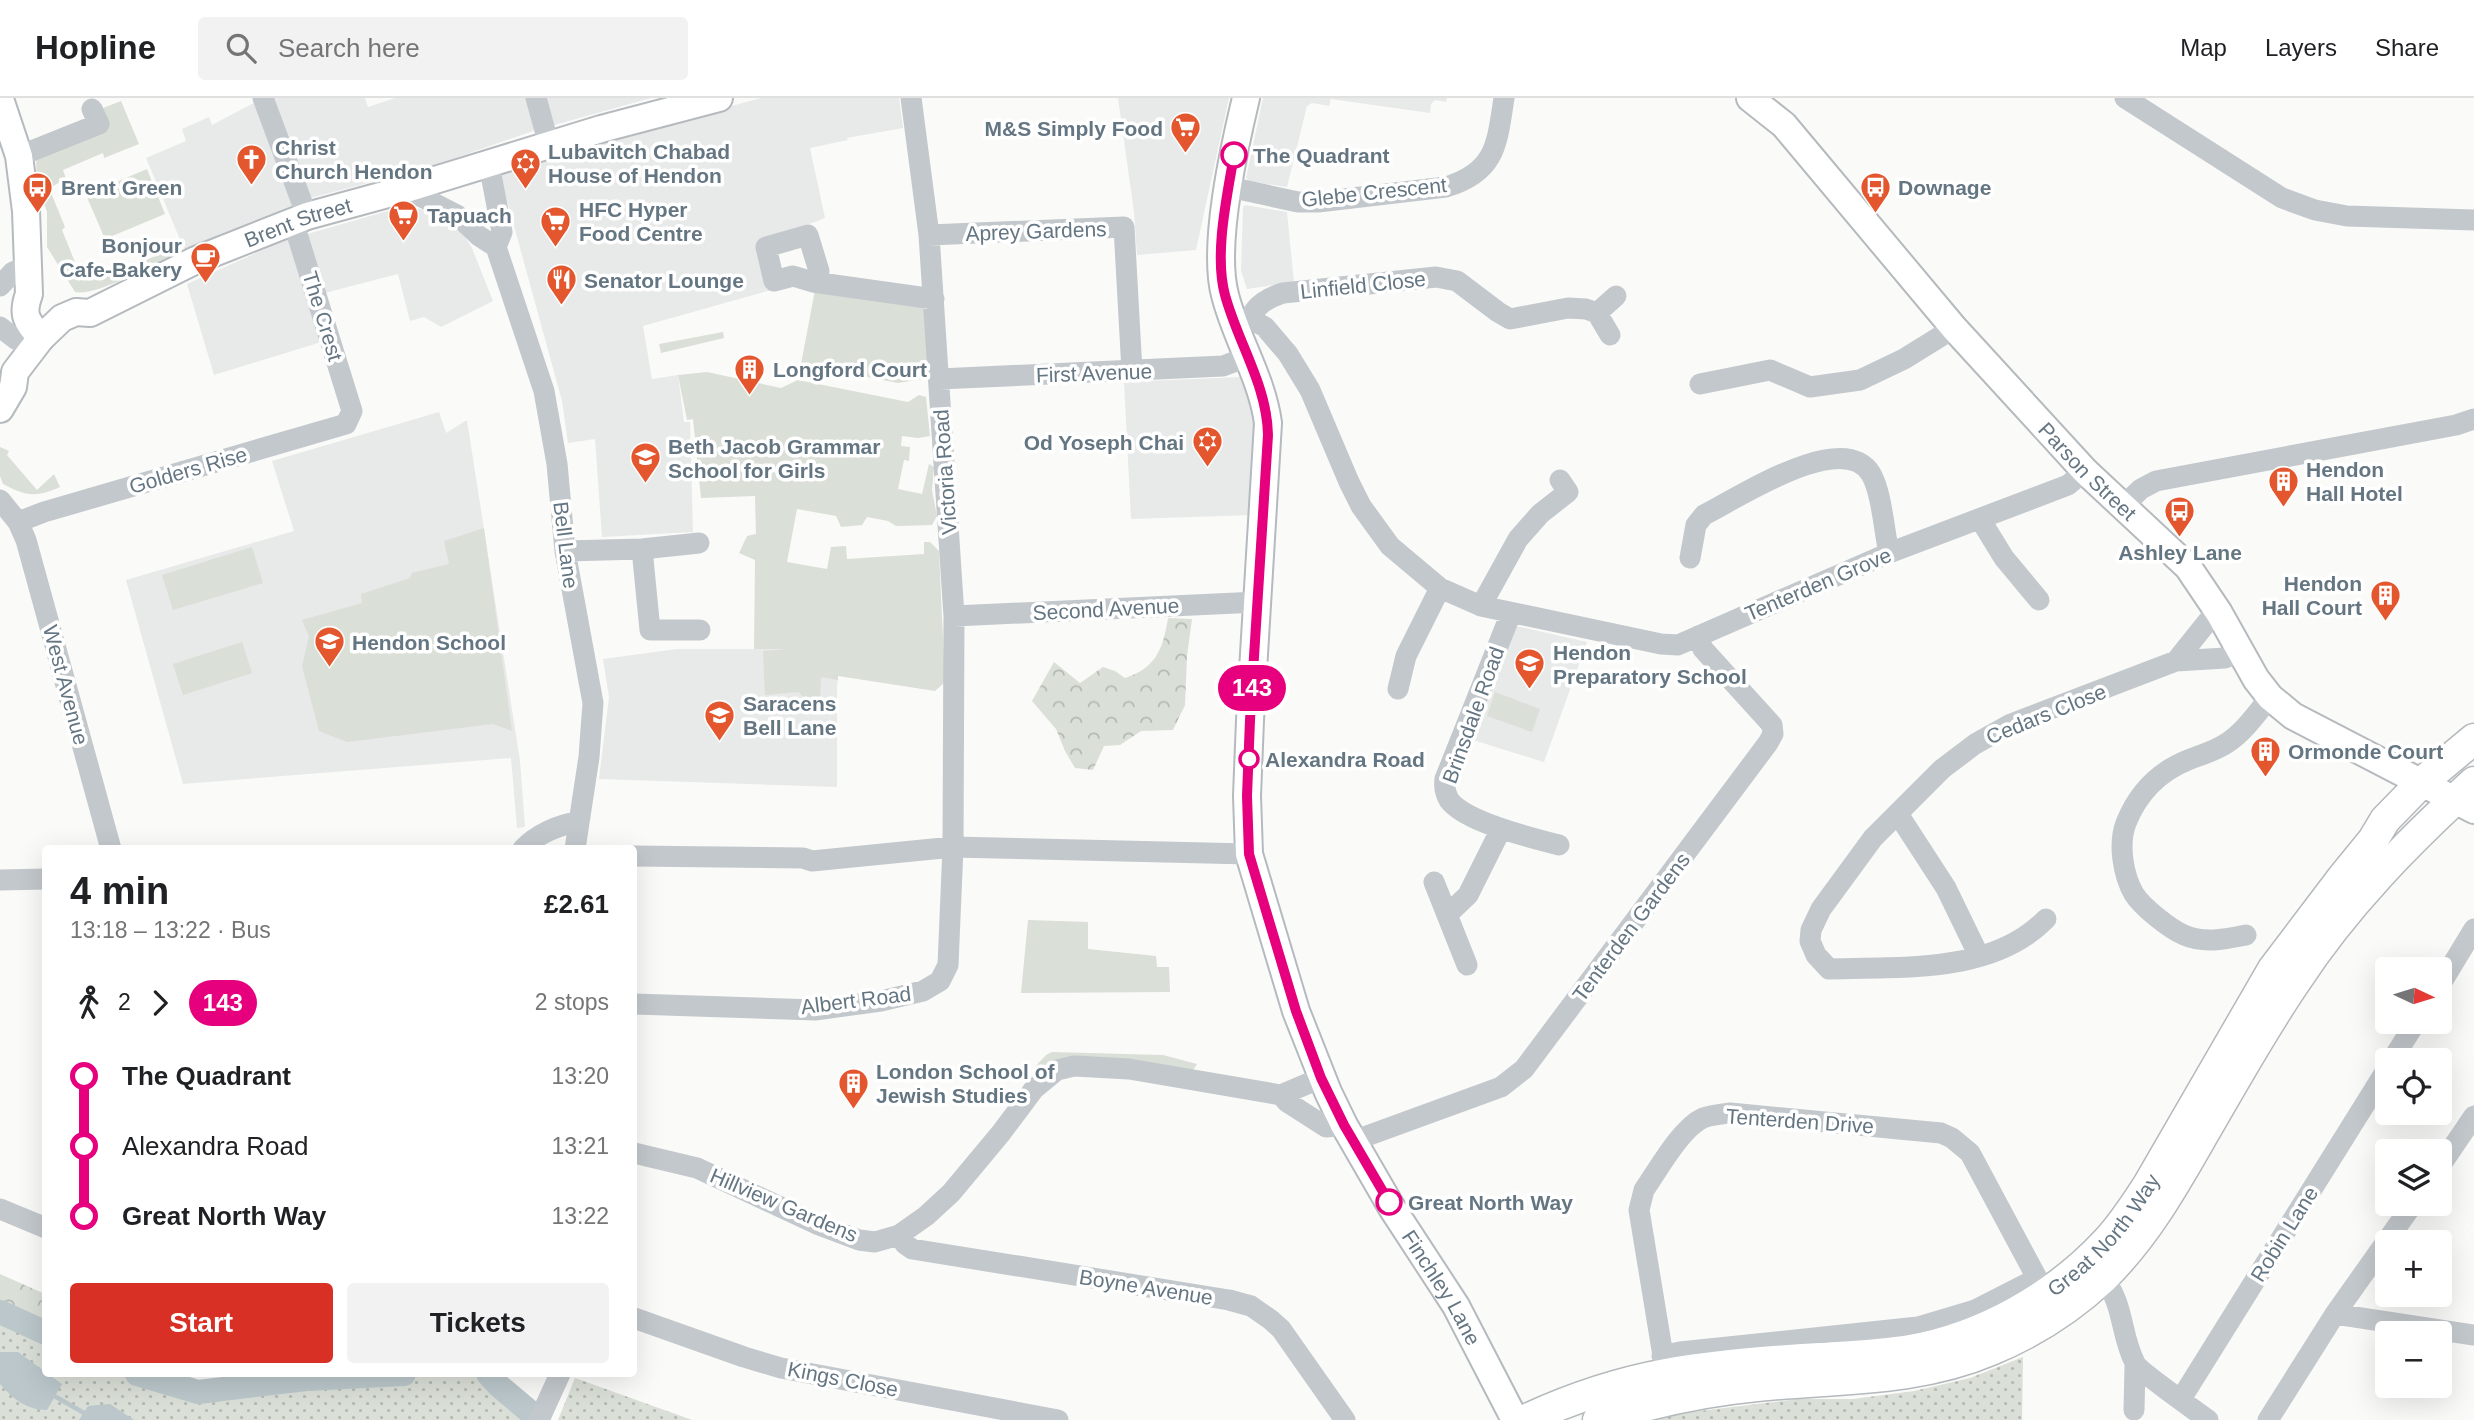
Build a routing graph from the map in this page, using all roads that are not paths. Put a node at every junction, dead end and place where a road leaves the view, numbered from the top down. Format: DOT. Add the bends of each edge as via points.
graph roads {
  1 [pos="263,98"];
  2 [pos="536,98"];
  3 [pos="719,98"];
  4 [pos="911,98"];
  5 [pos="1246,98"];
  6 [pos="1504,98"];
  7 [pos="1750,98"];
  8 [pos="2125,98"];
  9 [pos="0,99"];
  10 [pos="683,103"];
  11 [pos="92,109"];
  12 [pos="549,145"];
  13 [pos="19,156"];
  14 [pos="489,164"];
  15 [pos="1228,187"];
  16 [pos="406,189"];
  17 [pos="300,219"];
  18 [pos="2474,220"];
  19 [pos="929,235"];
  20 [pos="496,247"];
  21 [pos="28,267"];
  22 [pos="813,282"];
  23 [pos="0,286"];
  24 [pos="1616,296"];
  25 [pos="934,299"];
  26 [pos="1597,313"];
  27 [pos="1241,320"];
  28 [pos="0,327"];
  29 [pos="1954,328"];
  30 [pos="1610,335"];
  31 [pos="41,338"];
  32 [pos="1247,357"];
  33 [pos="1132,372"];
  34 [pos="939,379"];
  35 [pos="1700,384"];
  36 [pos="6,398"];
  37 [pos="352,411"];
  38 [pos="2474,419"];
  39 [pos="2085,471"];
  40 [pos="1569,491"];
  41 [pos="2123,506"];
  42 [pos="6,508"];
  43 [pos="1980,519"];
  44 [pos="699,542"];
  45 [pos="642,549"];
  46 [pos="565,551"];
  47 [pos="1889,553"];
  48 [pos="1690,558"];
  49 [pos="1440,588"];
  50 [pos="2039,600"];
  51 [pos="1258,602"];
  52 [pos="1481,606"];
  53 [pos="1511,613"];
  54 [pos="2219,613"];
  55 [pos="954,616"];
  56 [pos="700,630"];
  57 [pos="1698,636"];
  58 [pos="2240,652"];
  59 [pos="2176,661"];
  60 [pos="1398,689"];
  61 [pos="2270,697"];
  62 [pos="2474,739"];
  63 [pos="2474,761"];
  64 [pos="2452,793"];
  65 [pos="1898,814"];
  66 [pos="578,822"];
  67 [pos="1501,829"];
  68 [pos="110,845"];
  69 [pos="527,845"];
  70 [pos="575,845"];
  71 [pos="1559,845"];
  72 [pos="953,847"];
  73 [pos="1249,854"];
  74 [pos="637,856"];
  75 [pos="42,879"];
  76 [pos="0,880"];
  77 [pos="1434,882"];
  78 [pos="1447,915"];
  79 [pos="2046,919"];
  80 [pos="2474,929"];
  81 [pos="2246,935"];
  82 [pos="1979,956"];
  83 [pos="1467,965"];
  84 [pos="2452,965"];
  85 [pos="637,1004"];
  86 [pos="1321,1078"];
  87 [pos="2375,1088"];
  88 [pos="1281,1094"];
  89 [pos="2474,1116"];
  90 [pos="1348,1133"];
  91 [pos="2452,1148"];
  92 [pos="637,1154"];
  93 [pos="0,1209"];
  94 [pos="2404,1216"];
  95 [pos="42,1226"];
  96 [pos="899,1236"];
  97 [pos="2103,1277"];
  98 [pos="2040,1286"];
  99 [pos="2335,1314"];
  100 [pos="637,1319"];
  101 [pos="2474,1335"];
  102 [pos="1664,1365"];
  103 [pos="2135,1366"];
  104 [pos="559,1377"];
  105 [pos="2181,1399"];
  106 [pos="2134,1409"];
  107 [pos="539,1420"];
  108 [pos="1058,1420"];
  109 [pos="1344,1420"];
  110 [pos="1515,1420"];
  111 [pos="1525,1420"];
  112 [pos="1598,1420"];
  113 [pos="2208,1420"];
  114 [pos="2268,1420"];
  1 -- 17 [label="street, The Crest"];
  2 -- 12 [label="street"];
  3 -- 10 [label="main road, Brent Street"];
  4 -- 19 [label="street, Victoria Road"];
  5 -- 15 [label="main road, Finchley Lane"];
  6 -- 15 [label="street, Glebe Crescent" via="1495,148 1483,168 1459,183 1318,202"];
  7 -- 29 [label="main road, Parson Street" via="1784,125"];
  8 -- 18 [label="street" via="2282,198 2315,211"];
  9 -- 13 [label="main road"];
  10 -- 12 [label="main road, Brent Street"];
  11 -- 13 [label="street" via="99,124"];
  12 -- 14 [label="main road, Brent Street"];
  13 -- 21 [label="main road"];
  14 -- 16 [label="main road, Brent Street"];
  14 -- 20 [label="street, Bell Lane" via="502,232"];
  15 -- 27 [label="main road, Finchley Lane" via="1224,292"];
  16 -- 17 [label="main road, Brent Street"];
  16 -- 20 [label="street" via="457,215"];
  17 -- 31 [label="main road, Brent Street" via="197,260 90,313 62,317"];
  17 -- 37 [label="street, The Crest"];
  19 -- 25 [label="street, Victoria Road"];
  19 -- 33 [label="street, Aprey Gardens" via="1124,227"];
  20 -- 46 [label="street, Bell Lane" via="544,391"];
  21 -- 23 [label="street" via="13,272"];
  21 -- 31 [label="main road" via="26,320"];
  22 -- 25 [label="street"];
  24 -- 26 [label="street"];
  25 -- 34 [label="street, Victoria Road"];
  26 -- 27 [label="street, Linfield Close" via="1574,307 1510,319 1457,281 1436,277 1283,293"];
  26 -- 30 [label="street"];
  27 -- 32 [label="main road, Finchley Lane"];
  27 -- 49 [label="street, Tenterden Grove" via="1265,327 1297,367 1361,506 1390,546"];
  28 -- 31 [label="street" via="18,340"];
  29 -- 35 [label="street" via="1860,380 1810,387 1770,370"];
  29 -- 39 [label="main road, Parson Street"];
  31 -- 36 [label="main road, Brent Street" via="15,372"];
  32 -- 33 [label="street, First Avenue" via="1223,366"];
  32 -- 51 [label="main road, Finchley Lane" via="1263,395 1268,423"];
  33 -- 34 [label="street, First Avenue"];
  34 -- 55 [label="street, Victoria Road"];
  37 -- 42 [label="street, Golders Rise" via="346,424 44,512"];
  38 -- 41 [label="street" via="2156,481"];
  39 -- 41 [label="main road, Parson Street"];
  39 -- 43 [label="street, Tenterden Grove" via="2068,485"];
  40 -- 52 [label="street" via="1518,539"];
  41 -- 54 [label="main road, Parson Street" via="2188,568"];
  42 -- 68 [label="street, West Avenue" via="26,540"];
  43 -- 47 [label="street, Tenterden Grove"];
  43 -- 50 [label="street" via="2004,558"];
  44 -- 45 [label="street"];
  45 -- 46 [label="street"];
  45 -- 56 [label="street" via="650,630"];
  46 -- 66 [label="street, Bell Lane" via="593,703"];
  47 -- 48 [label="street" via="1875,483 1864,465 1843,457 1788,470 1704,515 1696,525"];
  47 -- 57 [label="street, Tenterden Grove"];
  49 -- 52 [label="street, Tenterden Grove"];
  49 -- 60 [label="street" via="1406,656"];
  51 -- 55 [label="street, Second Avenue"];
  51 -- 73 [label="main road, Finchley Lane" via="1247,796"];
  52 -- 53 [label="street, Tenterden Grove"];
  53 -- 57 [label="street, Tenterden Grove" via="1670,645"];
  53 -- 67 [label="street, Brinsdale Road" via="1444,787 1460,809"];
  54 -- 58 [label="main road, Parson Street"];
  54 -- 59 [label="street"];
  55 -- 72 [label="street, Victoria Road"];
  57 -- 90 [label="street, Tenterden Gardens" via="1703,649 1772,724 1768,743 1524,1069 1501,1087"];
  58 -- 59 [label="street, Cedars Close" via="2225,658"];
  58 -- 61 [label="main road, Parson Street"];
  59 -- 65 [label="street, Cedars Close" via="2011,724 1942,769"];
  61 -- 64 [label="main road, Parson Street" via="2293,716"];
  61 -- 81 [label="street" via="2230,741 2154,780 2125,825 2122,859 2135,895 2156,916 2184,935 2218,941"];
  62 -- 64 [label="highway, Great North Way"];
  63 -- 64 [label="highway"];
  64 -- 97 [label="highway, Great North Way" via="2329,935 2267,1024 2161,1207"];
  64 -- 98 [label="highway, Great North Way" via="2385,820 2273,969 2126,1219 2087,1262"];
  65 -- 82 [label="street" via="1946,888"];
  65 -- 82 [label="street, Cedars Close" via="1872,838 1821,909 1811,930 1816,955 1829,969 1952,964"];
  66 -- 69 [label="street" via="566,823"];
  66 -- 70 [label="street, Bell Lane"];
  67 -- 71 [label="street, Brinsdale Road"];
  67 -- 78 [label="street" via="1468,895"];
  72 -- 73 [label="street"];
  72 -- 74 [label="street" via="812,861"];
  72 -- 85 [label="street, Albert Road" via="948,965 932,988 815,1010"];
  73 -- 86 [label="main road, Finchley Lane"];
  75 -- 76 [label="street"];
  77 -- 78 [label="street"];
  78 -- 83 [label="street"];
  79 -- 82 [label="street, Cedars Close" via="2034,931"];
  80 -- 84 [label="street"];
  86 -- 88 [label="street"];
  86 -- 90 [label="main road, Finchley Lane"];
  87 -- 105 [label="street, Robin Lane"];
  88 -- 90 [label="street, Hillview Gardens" via="1326,1127"];
  88 -- 96 [label="street, Hillview Gardens" via="1129,1069 1074,1066 1057,1070 1034,1089 951,1193"];
  89 -- 91 [label="street"];
  90 -- 110 [label="main road, Finchley Lane" via="1456,1306"];
  92 -- 96 [label="street, Hillview Gardens" via="697,1168 859,1240 875,1242"];
  93 -- 95 [label="street"];
  94 -- 99 [label="street"];
  96 -- 109 [label="street, Boyne Avenue" via="912,1248 1251,1306 1281,1329"];
  97 -- 103 [label="street" via="2119,1303"];
  97 -- 112 [label="highway, Great North Way" via="2022,1336 1956,1363 1884,1378 1755,1386 1663,1402"];
  98 -- 102 [label="highway, Great North Way" via="2021,1309 1992,1324 1911,1350"];
  98 -- 102 [label="street, Tenterden Drive" via="1970,1153 1952,1138 1928,1132 1717,1114 1684,1134 1640,1200"];
  99 -- 101 [label="street"];
  99 -- 114 [label="street"];
  100 -- 108 [label="street, Kings Close" via="782,1368"];
  102 -- 111 [label="highway, Great North Way"];
  103 -- 105 [label="street"];
  103 -- 106 [label="street"];
  104 -- 107 [label="street"];
  105 -- 113 [label="street"];
}
